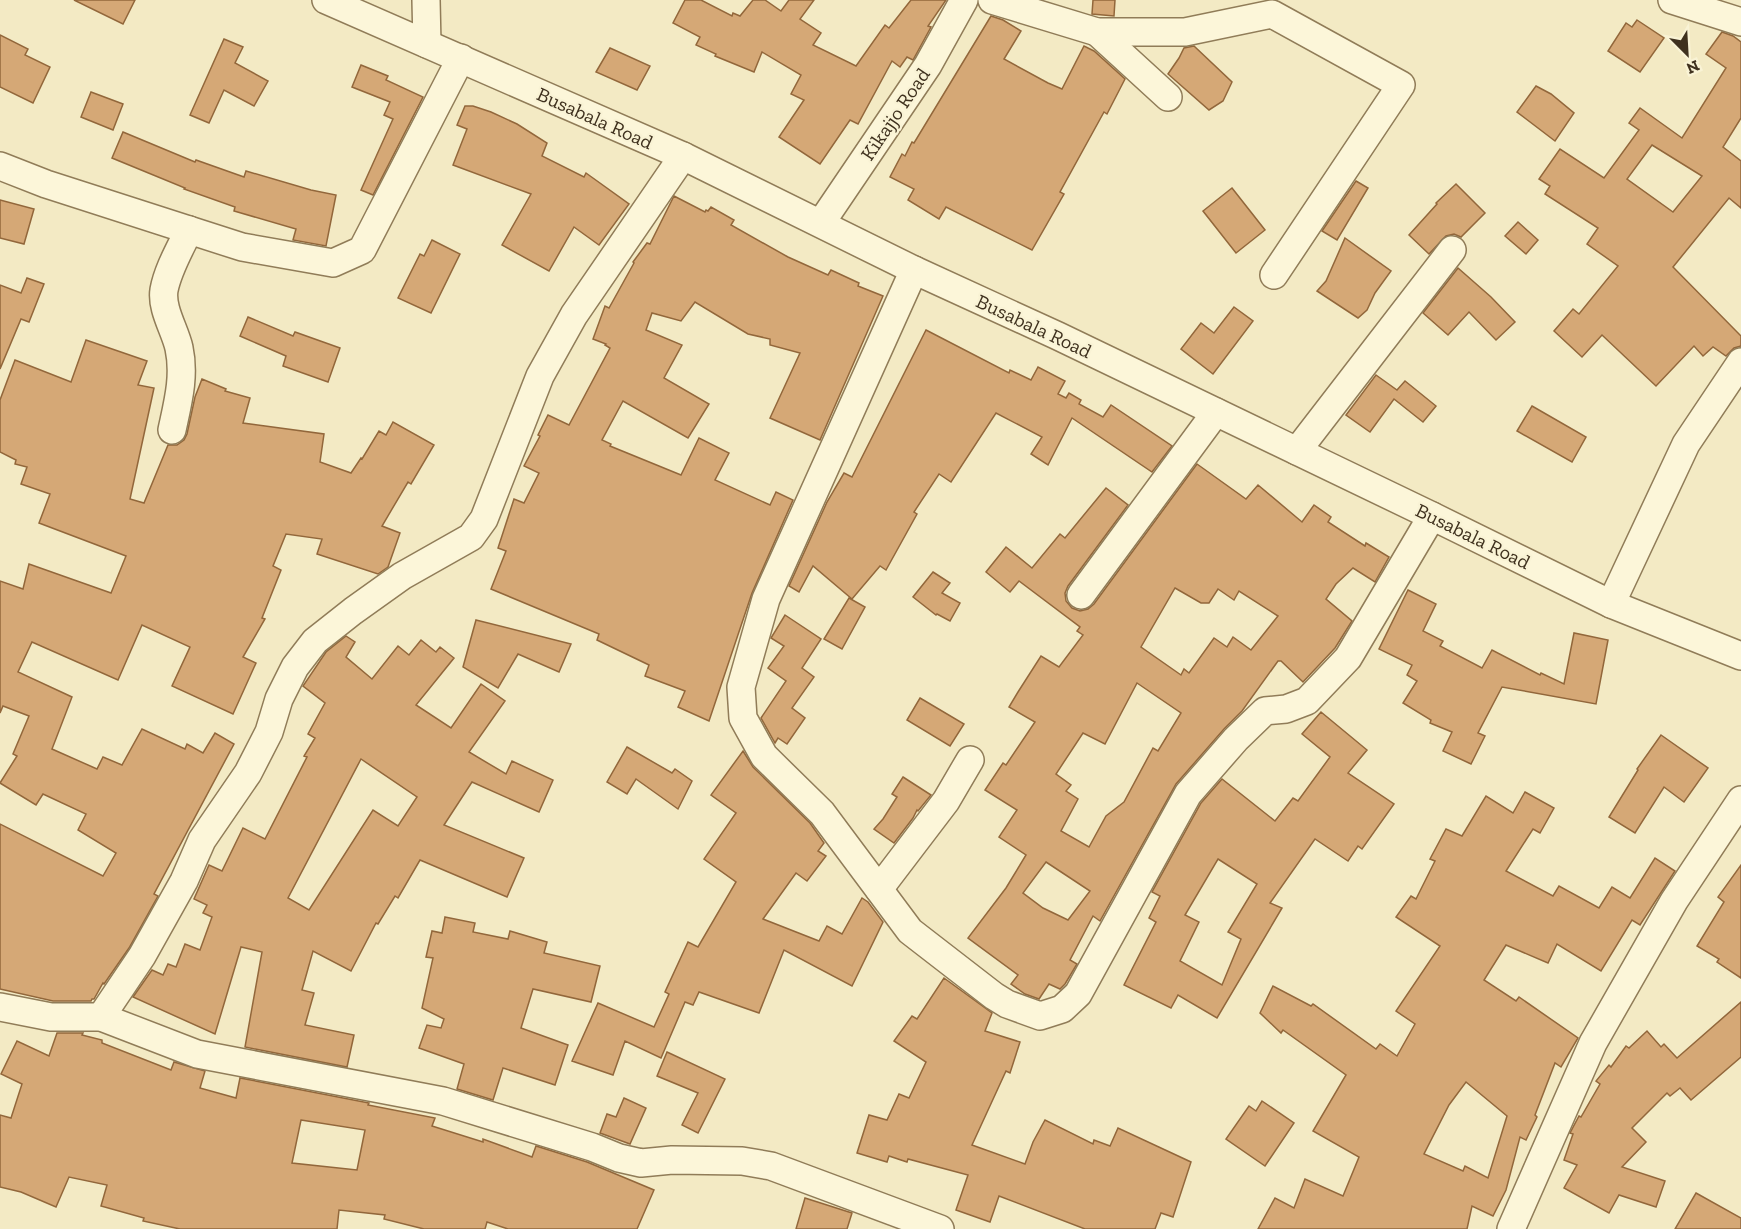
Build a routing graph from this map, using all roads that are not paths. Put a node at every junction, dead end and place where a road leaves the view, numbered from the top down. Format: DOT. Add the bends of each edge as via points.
graph roads {
  1 [pos="326,0"];
  2 [pos="426,0"];
  3 [pos="963,0"];
  4 [pos="992,0"];
  5 [pos="1672,0"];
  6 [pos="1741,22"];
  7 [pos="1096,32"];
  8 [pos="427,44"];
  9 [pos="461,58"];
  10 [pos="1168,97"];
  11 [pos="682,156"];
  12 [pos="0,166"];
  13 [pos="821,223"];
  14 [pos="189,230"];
  15 [pos="1452,250"];
  16 [pos="914,270"];
  17 [pos="1274,275"];
  18 [pos="1741,362"];
  19 [pos="1216,412"];
  20 [pos="172,430"];
  21 [pos="1297,451"];
  22 [pos="1432,516"];
  23 [pos="1081,595"];
  24 [pos="1611,604"];
  25 [pos="1741,656"];
  26 [pos="970,759"];
  27 [pos="1741,800"];
  28 [pos="879,889"];
  29 [pos="0,1007"];
  30 [pos="100,1017"];
  31 [pos="940,1229"];
  32 [pos="1511,1229"];
  1 -- 8 [label="street, Busabala Road"];
  2 -- 8 [label="street"];
  3 -- 13 [label="street, Kikajjo Road" via="928,65"];
  4 -- 7 [label="street"];
  5 -- 6 [label="street"];
  7 -- 10 [label="street"];
  7 -- 17 [label="street" via="1185,32 1272,14 1401,85"];
  8 -- 9 [label="street, Busabala Road"];
  9 -- 11 [label="street, Busabala Road"];
  9 -- 14 [label="street" via="362,250 333,263 242,247"];
  11 -- 13 [label="street, Busabala Road"];
  11 -- 30 [label="street" via="574,315 540,376 484,519 471,537 402,576 315,641 295,667 248,773 202,840 142,956"];
  12 -- 14 [label="street"];
  13 -- 16 [label="street, Busabala Road"];
  14 -- 20 [label="street" via="172,263 164,292 183,379"];
  15 -- 21 [label="street"];
  16 -- 19 [label="street, Busabala Road"];
  16 -- 28 [label="street" via="766,599 741,687 743,718 764,756 822,813"];
  18 -- 24 [label="street" via="1686,444"];
  19 -- 21 [label="street, Busabala Road"];
  19 -- 23 [label="street"];
  21 -- 22 [label="street, Busabala Road"];
  22 -- 24 [label="street, Busabala Road"];
  22 -- 28 [label="street" via="1348,657 1308,701 1265,711 1188,794 1078,994 1062,1009 1040,1016 994,996 910,931"];
  24 -- 25 [label="street, Busabala Road"];
  26 -- 28 [label="street" via="946,801"];
  27 -- 32 [label="street" via="1674,901 1593,1043"];
  29 -- 30 [label="street" via="51,1017"];
  30 -- 31 [label="street" via="197,1054 443,1101 641,1163 742,1161 771,1166"];
}
